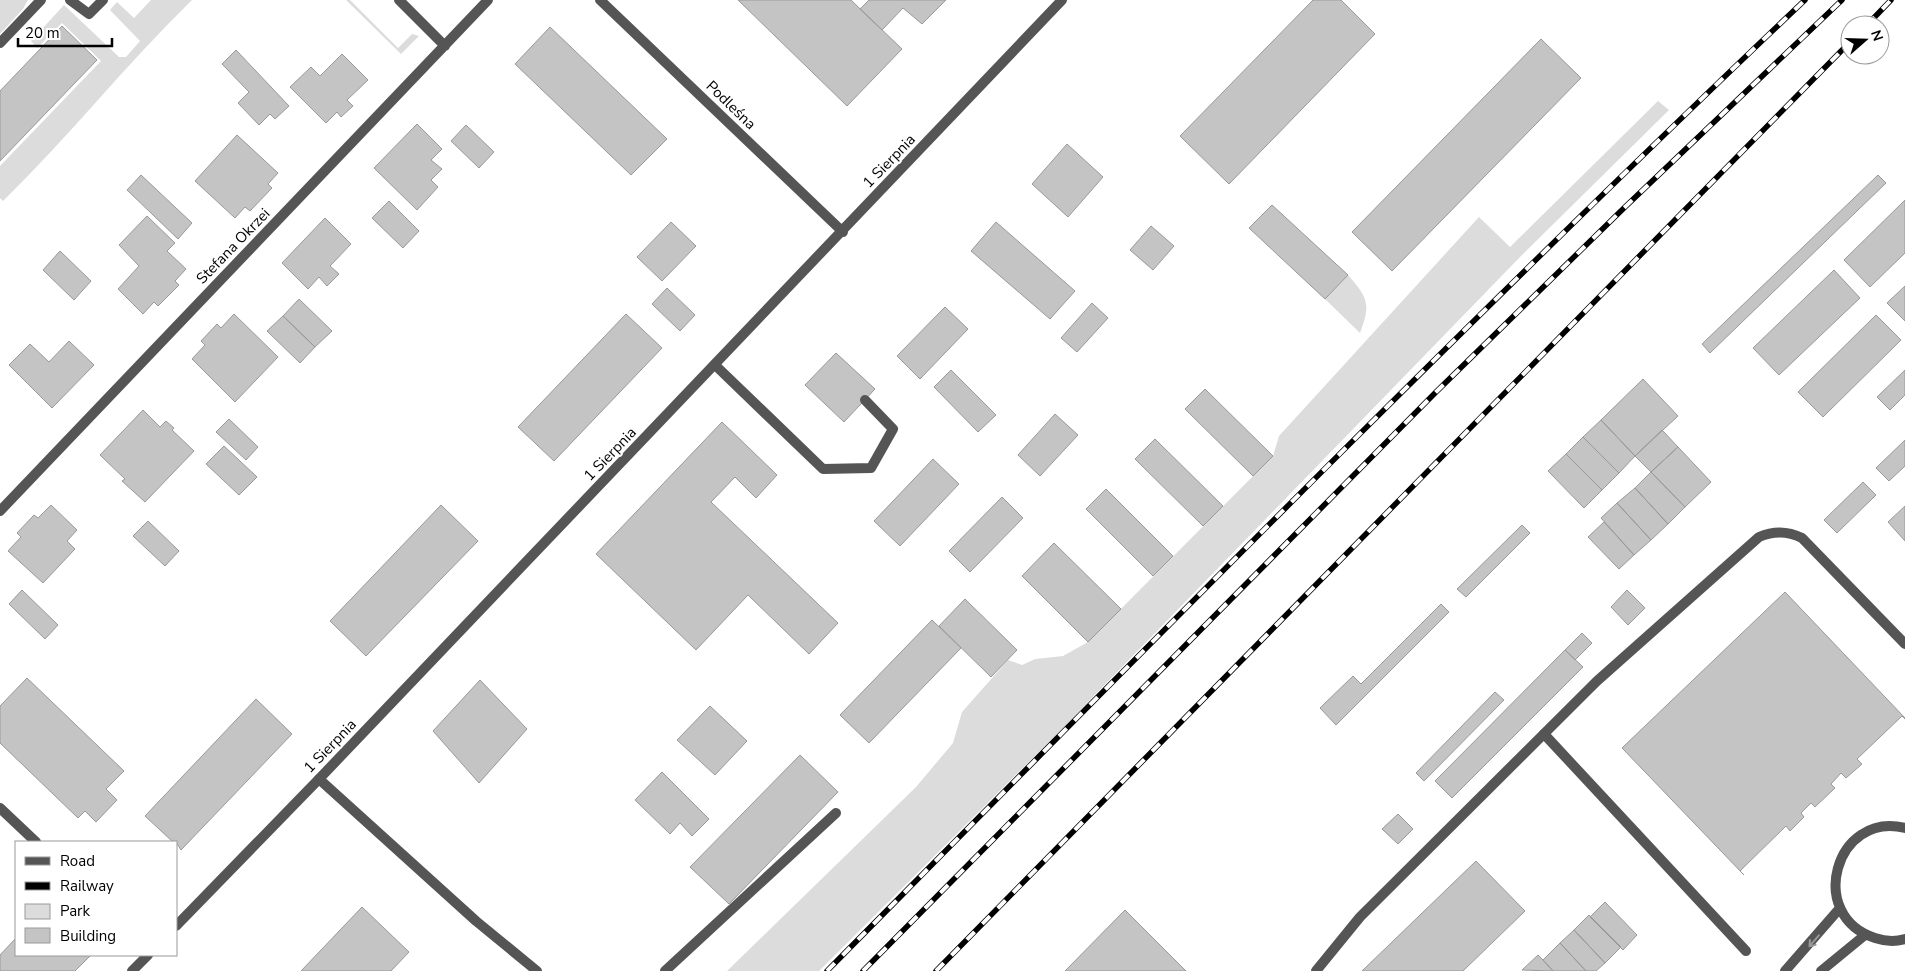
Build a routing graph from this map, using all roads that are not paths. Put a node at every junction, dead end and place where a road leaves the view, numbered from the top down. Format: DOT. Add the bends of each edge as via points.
graph roads {
  1 [pos="41,0"];
  2 [pos="70,0"];
  3 [pos="103,0"];
  4 [pos="399,0"];
  5 [pos="488,0"];
  6 [pos="600,0"];
  7 [pos="1062,0"];
  8 [pos="0,44"];
  9 [pos="445,46"];
  10 [pos="843,232"];
  11 [pos="715,365"];
  12 [pos="864,400"];
  13 [pos="0,511"];
  14 [pos="1905,644"];
  15 [pos="1544,734"];
  16 [pos="319,779"];
  17 [pos="0,808"];
  18 [pos="836,813"];
  19 [pos="1905,828"];
  20 [pos="35,841"];
  21 [pos="1840,908"];
  22 [pos="178,924"];
  23 [pos="1865,935"];
  24 [pos="1905,939"];
  25 [pos="1746,951"];
  26 [pos="147,956"];
  27 [pos="132,971"];
  28 [pos="537,971"];
  29 [pos="665,971"];
  30 [pos="1316,971"];
  31 [pos="1785,971"];
  32 [pos="1821,971"];
  1 -- 8 [label="street"];
  2 -- 3 [label="street" via="89,14"];
  4 -- 9 [label="street"];
  5 -- 9 [label="street, Stefana Okrzei"];
  6 -- 10 [label="street, Podleśna"];
  7 -- 10 [label="street, 1 Sierpnia"];
  9 -- 13 [label="street, Stefana Okrzei"];
  10 -- 11 [label="street, 1 Sierpnia" via="801,272"];
  11 -- 12 [label="street" via="823,469 871,468 894,429"];
  11 -- 16 [label="street, 1 Sierpnia"];
  14 -- 15 [label="street" via="1802,538 1786,533 1766,534 1749,544 1597,681"];
  15 -- 25 [label="street"];
  15 -- 30 [label="street" via="1360,917"];
  16 -- 22 [label="street, 1 Sierpnia"];
  16 -- 28 [label="street"];
  17 -- 20 [label="street"];
  18 -- 29 [label="street"];
  19 -- 21 [label="street" via="1885,827 1853,841 1842,855 1836,871 1835,890"];
  21 -- 23 [label="street" via="1851,924"];
  21 -- 31 [label="street, one-way"];
  23 -- 24 [label="street" via="1882,940"];
  23 -- 32 [label="street"];
  26 -- 27 [label="street"];
}
